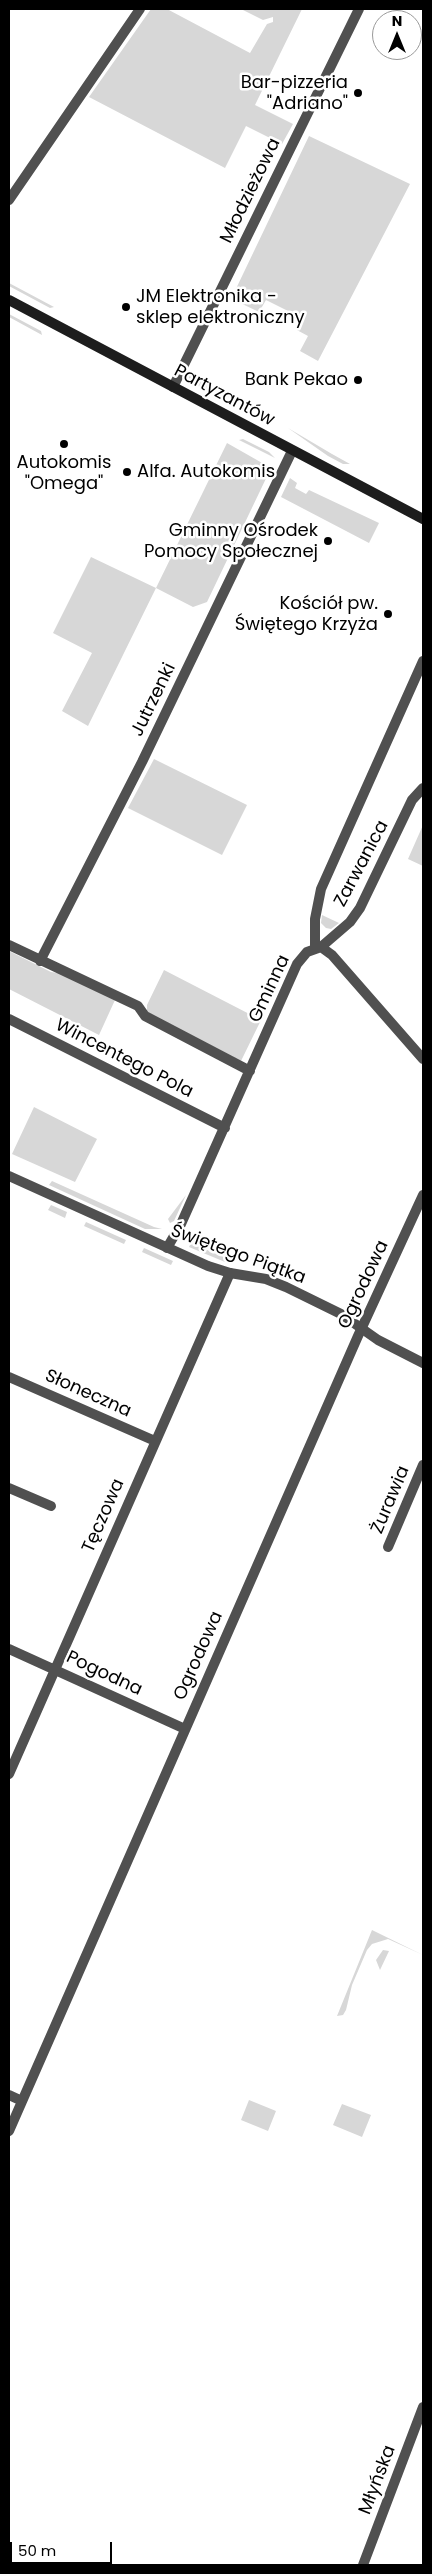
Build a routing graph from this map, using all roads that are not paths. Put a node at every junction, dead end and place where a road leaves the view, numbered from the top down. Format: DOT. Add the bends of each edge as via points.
graph roads {
  1 [pos="140,9"];
  2 [pos="359,9"];
  3 [pos="9,200"];
  4 [pos="9,300"];
  5 [pos="173,387"];
  6 [pos="292,450"];
  7 [pos="423,519"];
  8 [pos="423,661"];
  9 [pos="423,788"];
  10 [pos="9,945"];
  11 [pos="318,948"];
  12 [pos="40,961"];
  13 [pos="9,1019"];
  14 [pos="423,1059"];
  15 [pos="250,1071"];
  16 [pos="225,1128"];
  17 [pos="9,1176"];
  18 [pos="423,1196"];
  19 [pos="167,1248"];
  20 [pos="230,1273"];
  21 [pos="362,1329"];
  22 [pos="423,1363"];
  23 [pos="9,1377"];
  24 [pos="155,1441"];
  25 [pos="423,1465"];
  26 [pos="9,1488"];
  27 [pos="51,1506"];
  28 [pos="388,1547"];
  29 [pos="9,1649"];
  30 [pos="54,1669"];
  31 [pos="185,1729"];
  32 [pos="9,1774"];
  33 [pos="9,2095"];
  34 [pos="22,2101"];
  35 [pos="9,2131"];
  36 [pos="423,2407"];
  37 [pos="363,2565"];
  1 -- 3 [label="street"];
  2 -- 5 [label="street, Młodzieżowa"];
  4 -- 5 [label="main road, Partyzantów"];
  5 -- 6 [label="main road, Partyzantów"];
  6 -- 7 [label="main road, Partyzantów"];
  6 -- 12 [label="street, Jutrzenki" via="150,745"];
  8 -- 11 [label="street, Gminna" via="321,889 314,928"];
  9 -- 11 [label="street, Zarwanica" via="412,800 353,918"];
  10 -- 12 [label="street"];
  11 -- 14 [label="street" via="337,959"];
  11 -- 15 [label="street, Gminna" via="307,952 298,964"];
  12 -- 15 [label="street" via="138,1006 145,1016"];
  13 -- 16 [label="street, Wincentego Pola"];
  15 -- 16 [label="street, Gminna"];
  16 -- 19 [label="street, Gminna"];
  17 -- 19 [label="street, Świętego Piątka"];
  18 -- 21 [label="street, Ogrodowa"];
  19 -- 20 [label="street, Świętego Piątka"];
  20 -- 21 [label="street, Świętego Piątka" via="277,1283 341,1314"];
  20 -- 24 [label="street, Tęczowa"];
  21 -- 22 [label="street, Świętego Piątka"];
  21 -- 31 [label="street, Ogrodowa"];
  23 -- 24 [label="street, Słoneczna"];
  24 -- 30 [label="street, Tęczowa"];
  25 -- 28 [label="street, Żurawia"];
  26 -- 27 [label="street"];
  29 -- 30 [label="street, Pogodna"];
  30 -- 31 [label="street, Pogodna"];
  30 -- 32 [label="street, Tęczowa"];
  31 -- 34 [label="street, Ogrodowa"];
  33 -- 34 [label="street"];
  34 -- 35 [label="street, Ogrodowa"];
  36 -- 37 [label="street, Młyńska"];
}
